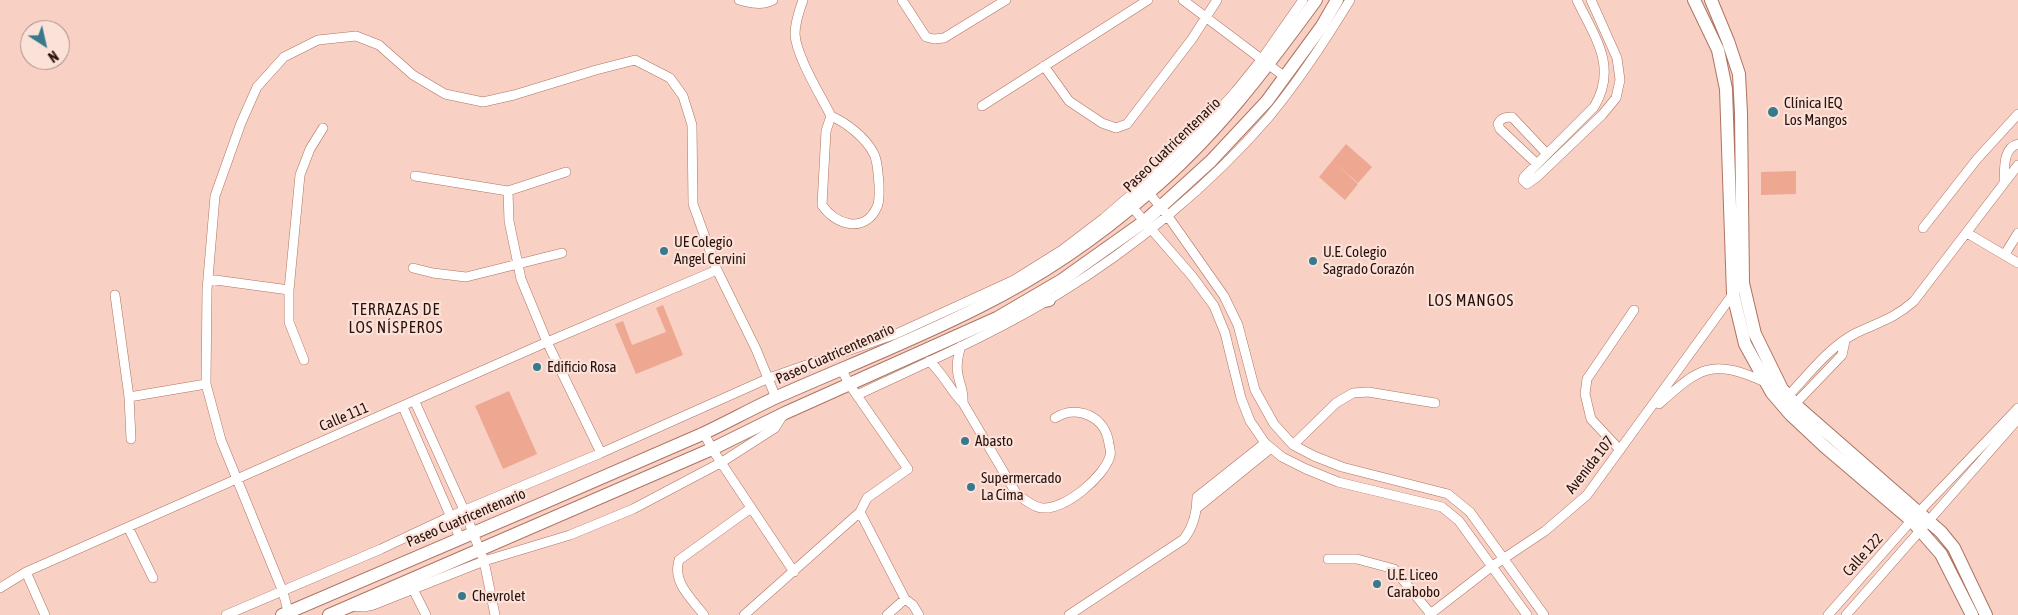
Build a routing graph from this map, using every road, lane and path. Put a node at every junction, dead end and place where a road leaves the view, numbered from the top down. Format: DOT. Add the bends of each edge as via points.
graph roads {
  1 [pos="739,0"];
  2 [pos="773,0"];
  3 [pos="803,0"];
  4 [pos="902,0"];
  5 [pos="1006,0"];
  6 [pos="1148,0"];
  7 [pos="1183,0"];
  8 [pos="1217,0"];
  9 [pos="1303,0"];
  10 [pos="1316,0"];
  11 [pos="1337,0"];
  12 [pos="1350,0"];
  13 [pos="1577,0"];
  14 [pos="1591,0"];
  15 [pos="1694,0"];
  16 [pos="1710,0"];
  17 [pos="1205,17"];
  18 [pos="1265,62"];
  19 [pos="1044,66"];
  20 [pos="1285,76"];
  21 [pos="982,106"];
  22 [pos="2018,114"];
  23 [pos="831,116"];
  24 [pos="323,128"];
  25 [pos="1999,134"];
  26 [pos="2015,145"];
  27 [pos="1548,154"];
  28 [pos="1537,164"];
  29 [pos="2018,165"];
  30 [pos="1159,170"];
  31 [pos="1172,170"];
  32 [pos="566,172"];
  33 [pos="415,176"];
  34 [pos="2004,183"];
  35 [pos="508,191"];
  36 [pos="1148,194"];
  37 [pos="1132,207"];
  38 [pos="1164,211"];
  39 [pos="1107,221"];
  40 [pos="1148,224"];
  41 [pos="1923,228"];
  42 [pos="1967,233"];
  43 [pos="2018,233"];
  44 [pos="562,253"];
  45 [pos="2005,254"];
  46 [pos="517,263"];
  47 [pos="2018,263"];
  48 [pos="413,268"];
  49 [pos="717,270"];
  50 [pos="208,279"];
  51 [pos="1014,280"];
  52 [pos="1027,280"];
  53 [pos="289,290"];
  54 [pos="1733,294"];
  55 [pos="115,296"];
  56 [pos="1049,300"];
  57 [pos="1020,305"];
  58 [pos="1634,310"];
  59 [pos="548,342"];
  60 [pos="961,346"];
  61 [pos="304,360"];
  62 [pos="930,362"];
  63 [pos="842,370"];
  64 [pos="769,378"];
  65 [pos="1765,382"];
  66 [pos="206,384"];
  67 [pos="853,389"];
  68 [pos="129,396"];
  69 [pos="776,398"];
  70 [pos="1792,400"];
  71 [pos="415,402"];
  72 [pos="962,403"];
  73 [pos="1435,403"];
  74 [pos="403,407"];
  75 [pos="2018,408"];
  76 [pos="785,413"];
  77 [pos="1645,416"];
  78 [pos="1055,418"];
  79 [pos="2018,419"];
  80 [pos="704,433"];
  81 [pos="131,439"];
  82 [pos="1268,445"];
  83 [pos="1293,445"];
  84 [pos="712,449"];
  85 [pos="1620,450"];
  86 [pos="601,453"];
  87 [pos="722,462"];
  88 [pos="236,478"];
  89 [pos="751,508"];
  90 [pos="464,510"];
  91 [pos="860,512"];
  92 [pos="451,516"];
  93 [pos="1915,517"];
  94 [pos="1929,521"];
  95 [pos="128,526"];
  96 [pos="1920,531"];
  97 [pos="472,533"];
  98 [pos="460,538"];
  99 [pos="482,556"];
  100 [pos="1328,559"];
  101 [pos="1503,559"];
  102 [pos="1491,567"];
  103 [pos="26,572"];
  104 [pos="794,572"];
  105 [pos="153,578"];
  106 [pos="411,585"];
  107 [pos="0,588"];
  108 [pos="283,592"];
  109 [pos="905,600"];
  110 [pos="287,614"];
  111 [pos="1430,614"];
  112 [pos="45,615"];
  113 [pos="226,615"];
  114 [pos="329,615"];
  115 [pos="426,615"];
  116 [pos="495,615"];
  117 [pos="704,615"];
  118 [pos="744,615"];
  119 [pos="887,615"];
  120 [pos="919,615"];
  121 [pos="1069,615"];
  122 [pos="1527,615"];
  123 [pos="1544,615"];
  124 [pos="1828,615"];
  125 [pos="1846,615"];
  126 [pos="1972,615"];
  127 [pos="1986,615"];
  1 -- 2 [label="street" via="752,3"];
  3 -- 23 [label="street" via="795,34 797,47"];
  4 -- 5 [label="street" via="926,37 934,39 944,38"];
  6 -- 19 [label="street"];
  7 -- 17 [label="street"];
  8 -- 17 [label="street"];
  9 -- 18 [label="street, Paseo Cuatricentenario"];
  10 -- 18 [label="street, Paseo Cuatricentenario"];
  11 -- 20 [label="street"];
  12 -- 38 [label="street" via="1317,54 1269,117 1239,150"];
  13 -- 27 [label="street" via="1601,51 1605,82 1594,108"];
  14 -- 28 [label="street" via="1617,58 1620,80 1616,98 1602,115 1526,184 1524,177"];
  15 -- 54 [label="street" via="1718,50 1726,89"];
  16 -- 70 [label="street" via="1738,74 1743,284 1754,334 1782,389"];
  17 -- 18 [label="street"];
  17 -- 19 [label="street" via="1127,124 1116,128 1069,102"];
  18 -- 20 [label="street"];
  18 -- 30 [label="street, Paseo Cuatricentenario"];
  18 -- 31 [label="street, Paseo Cuatricentenario" via="1228,116"];
  19 -- 21 [label="street"];
  20 -- 38 [label="street" via="1267,101"];
  22 -- 25 [label="street"];
  23 -- 23 [label="street" via="826,131 822,205 839,221 850,224 864,222 878,205 874,154 852,129"];
  24 -- 53 [label="street" via="300,175"];
  25 -- 26 [label="street"];
  25 -- 41 [label="street"];
  26 -- 34 [label="street" via="2007,152"];
  27 -- 28 [label="street"];
  27 -- 28 [label="street" via="1512,117 1500,120 1500,128"];
  29 -- 34 [label="street"];
  30 -- 31 [label="street"];
  30 -- 39 [label="street, Paseo Cuatricentenario"];
  31 -- 36 [label="street, Paseo Cuatricentenario"];
  32 -- 35 [label="street"];
  33 -- 35 [label="street"];
  34 -- 42 [label="street"];
  35 -- 46 [label="street" via="508,221"];
  36 -- 37 [label="street, Paseo Cuatricentenario"];
  36 -- 38 [label="street"];
  37 -- 39 [label="street, Paseo Cuatricentenario"];
  37 -- 40 [label="street"];
  38 -- 40 [label="street"];
  38 -- 83 [label="street" via="1224,296 1238,325 1255,390 1274,424"];
  39 -- 51 [label="street, Paseo Cuatricentenario"];
  39 -- 52 [label="street, Paseo Cuatricentenario"];
  40 -- 56 [label="street" via="1090,274"];
  40 -- 57 [label="street"];
  40 -- 82 [label="street" via="1214,306 1225,333 1241,398 1250,421"];
  42 -- 45 [label="street"];
  42 -- 70 [label="street" via="1903,311 1845,340 1842,355"];
  43 -- 45 [label="street"];
  44 -- 46 [label="street"];
  45 -- 47 [label="street"];
  46 -- 48 [label="street" via="466,277"];
  46 -- 59 [label="street" via="520,278"];
  49 -- 50 [label="street" via="693,204 692,125 683,96 670,78 636,60 483,102 445,94 414,75 379,45 356,36 318,40 284,57 257,87 215,196"];
  49 -- 59 [label="street, Calle 111"];
  49 -- 64 [label="street"];
  50 -- 53 [label="street"];
  50 -- 66 [label="street"];
  51 -- 52 [label="street"];
  51 -- 64 [label="street, Paseo Cuatricentenario" via="896,334"];
  52 -- 63 [label="street, Paseo Cuatricentenario" via="980,307"];
  53 -- 61 [label="street" via="289,322"];
  54 -- 65 [label="street" via="1746,344"];
  54 -- 77 [label="street, Avenida 107"];
  55 -- 68 [label="street"];
  56 -- 57 [label="street"];
  56 -- 60 [label="street"];
  57 -- 67 [label="street"];
  58 -- 85 [label="street" via="1587,379 1585,394 1591,419"];
  59 -- 71 [label="street, Calle 111"];
  59 -- 86 [label="street"];
  60 -- 62 [label="street"];
  60 -- 72 [label="street" via="958,373 964,393"];
  62 -- 67 [label="street"];
  62 -- 72 [label="street"];
  63 -- 67 [label="street"];
  63 -- 69 [label="street, Paseo Cuatricentenario"];
  64 -- 69 [label="street"];
  64 -- 86 [label="street, Paseo Cuatricentenario"];
  65 -- 77 [label="street" via="1741,371 1716,368 1698,373"];
  65 -- 93 [label="street" via="1791,415 1824,446"];
  66 -- 68 [label="street"];
  66 -- 88 [label="street" via="221,440"];
  67 -- 76 [label="street"];
  67 -- 91 [label="street" via="908,469 867,498"];
  68 -- 81 [label="street"];
  69 -- 80 [label="street, Paseo Cuatricentenario"];
  70 -- 93 [label="street"];
  71 -- 74 [label="street, Calle 111"];
  71 -- 90 [label="street"];
  72 -- 78 [label="street" via="1016,493 1042,508 1056,506 1085,489 1102,473 1110,455 1108,437 1091,416 1077,412 1063,413"];
  73 -- 83 [label="street" via="1368,392 1353,393 1336,403"];
  74 -- 88 [label="street, Calle 111"];
  74 -- 92 [label="street"];
  75 -- 93 [label="street, Calle 122"];
  76 -- 84 [label="street"];
  76 -- 87 [label="street" via="775,428"];
  77 -- 85 [label="street, Avenida 107"];
  79 -- 94 [label="street, Calle 122"];
  80 -- 84 [label="street"];
  80 -- 97 [label="street, Paseo Cuatricentenario"];
  82 -- 102 [label="street" via="1282,457 1338,482 1442,507 1459,521"];
  82 -- 121 [label="street" via="1197,497 1190,531 1184,539"];
  83 -- 101 [label="street" via="1342,467 1448,494 1470,512"];
  84 -- 87 [label="street"];
  84 -- 99 [label="street"];
  85 -- 101 [label="street, Avenida 107" via="1587,495 1545,531"];
  86 -- 90 [label="street, Paseo Cuatricentenario"];
  87 -- 89 [label="street"];
  87 -- 99 [label="street" via="633,510 570,535"];
  88 -- 95 [label="street, Calle 111"];
  88 -- 108 [label="street"];
  89 -- 104 [label="street"];
  89 -- 117 [label="street" via="679,560 676,569 678,580"];
  90 -- 92 [label="street, Paseo Cuatricentenario"];
  90 -- 97 [label="street"];
  91 -- 104 [label="street"];
  91 -- 109 [label="street"];
  92 -- 98 [label="street"];
  92 -- 108 [label="street, Paseo Cuatricentenario"];
  93 -- 94 [label="street"];
  93 -- 96 [label="street"];
  93 -- 124 [label="street, Calle 122"];
  94 -- 96 [label="street, Calle 122"];
  94 -- 127 [label="street" via="1954,548"];
  95 -- 103 [label="street, Calle 111"];
  95 -- 105 [label="street"];
  96 -- 125 [label="street, Calle 122"];
  96 -- 126 [label="street" via="1942,554"];
  97 -- 98 [label="street, Paseo Cuatricentenario"];
  97 -- 99 [label="street"];
  98 -- 110 [label="street, Paseo Cuatricentenario"];
  99 -- 106 [label="street"];
  99 -- 116 [label="street"];
  100 -- 111 [label="street" via="1357,559 1394,569"];
  101 -- 102 [label="street, Avenida 107"];
  101 -- 123 [label="street"];
  102 -- 111 [label="street, Avenida 107"];
  102 -- 122 [label="street"];
  103 -- 107 [label="street, Calle 111"];
  103 -- 112 [label="street"];
  104 -- 118 [label="street"];
  106 -- 114 [label="street"];
  106 -- 115 [label="street"];
  108 -- 110 [label="street"];
  108 -- 113 [label="street, Paseo Cuatricentenario"];
  109 -- 119 [label="street"];
  109 -- 120 [label="street"];
}
